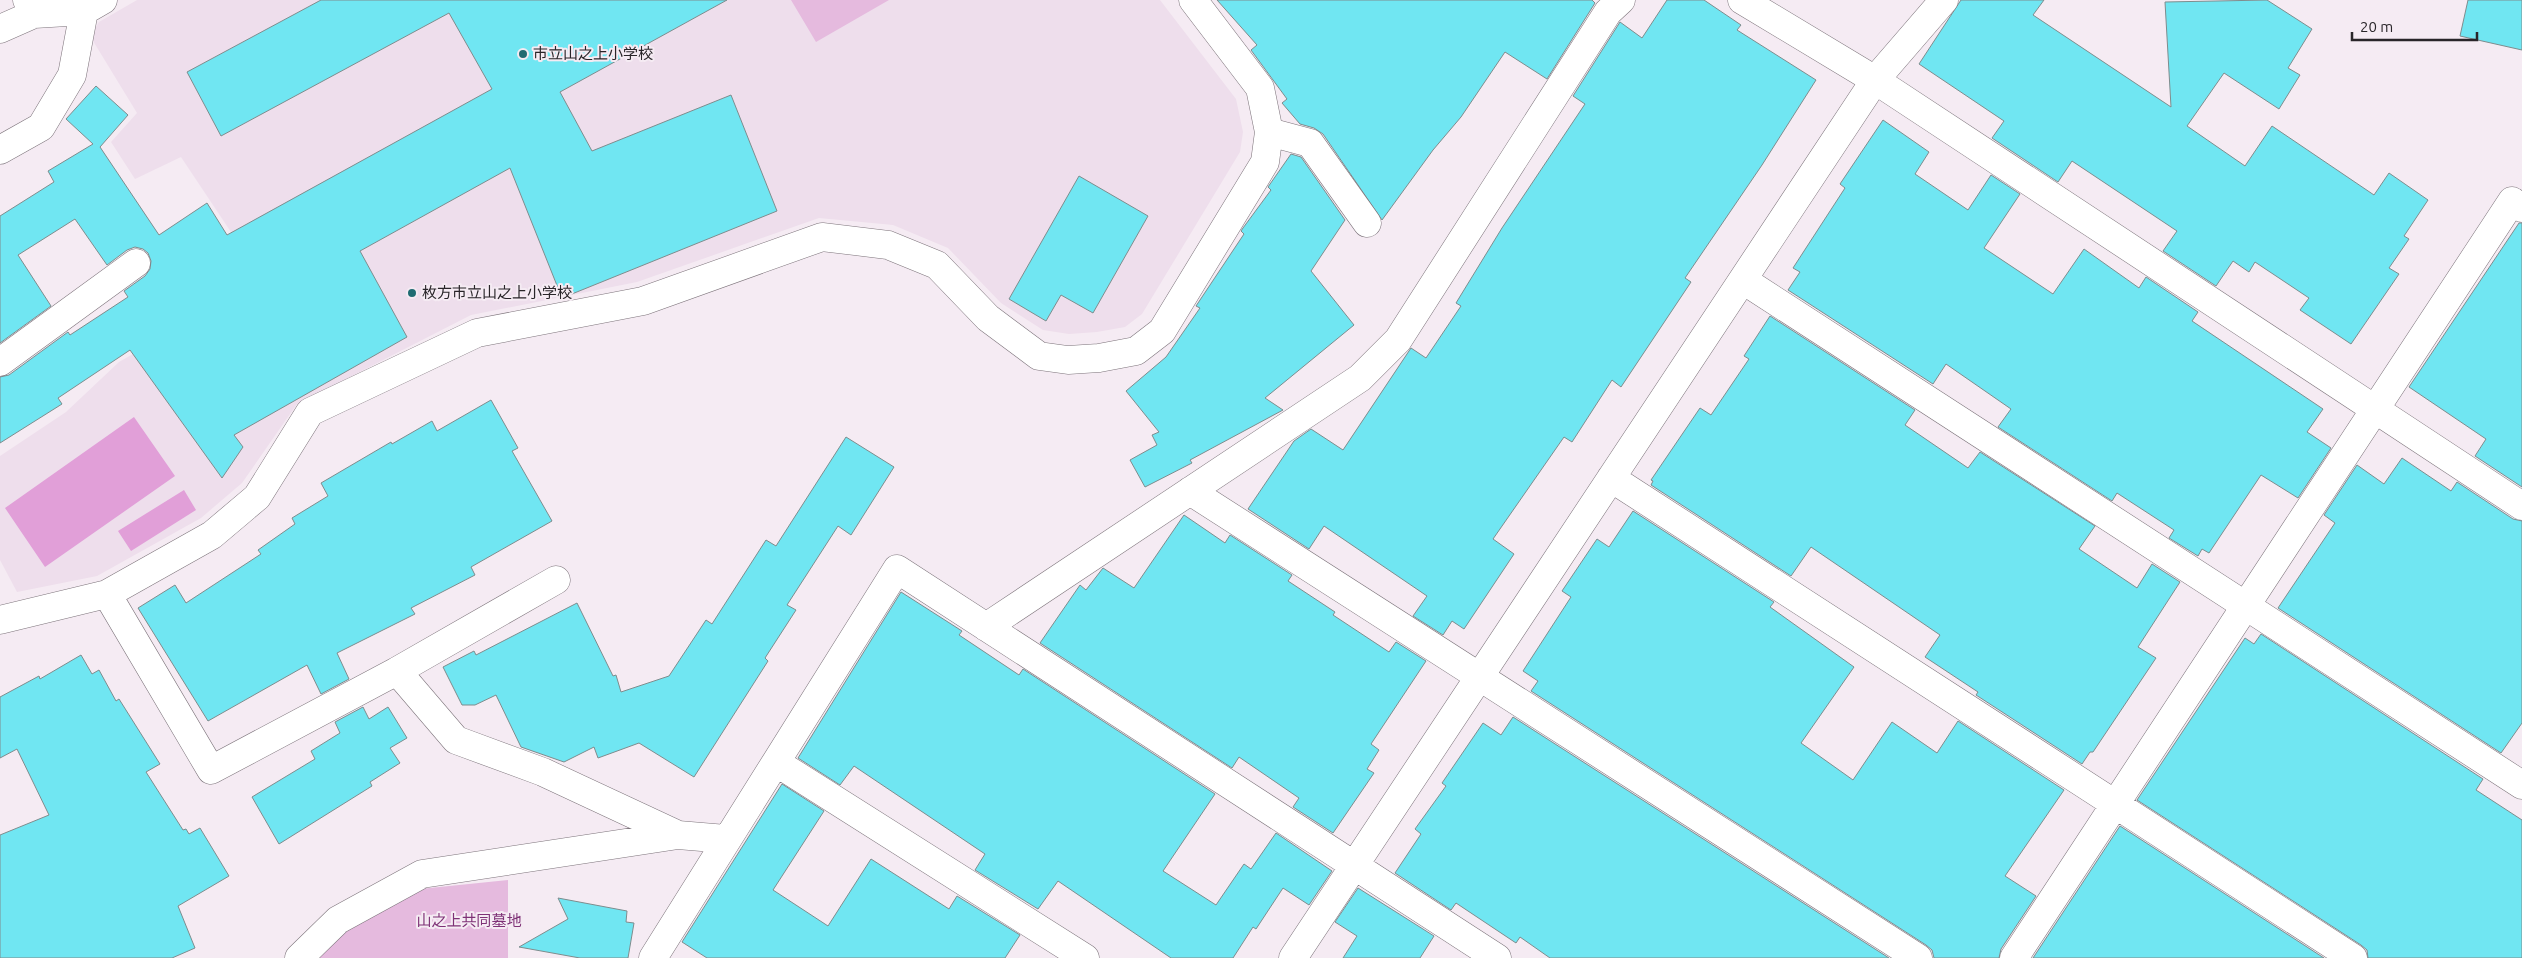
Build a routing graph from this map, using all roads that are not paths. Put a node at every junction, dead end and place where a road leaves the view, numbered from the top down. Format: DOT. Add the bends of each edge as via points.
graph roads {
  1 [pos="1193,0"];
  2 [pos="1621,0"];
  3 [pos="1742,0"];
  4 [pos="1944,0"];
  5 [pos="94,6"];
  6 [pos="30,7"];
  7 [pos="0,30"];
  8 [pos="1876,80"];
  9 [pos="1269,132"];
  10 [pos="0,150"];
  11 [pos="2522,208"];
  12 [pos="1367,223"];
  13 [pos="136,263"];
  14 [pos="1743,280"];
  15 [pos="0,362"];
  16 [pos="2375,409"];
  17 [pos="1611,478"];
  18 [pos="1190,491"];
  19 [pos="2522,506"];
  20 [pos="556,580"];
  21 [pos="107,594"];
  22 [pos="2246,606"];
  23 [pos="0,619"];
  24 [pos="986,627"];
  25 [pos="397,671"];
  26 [pos="1480,677"];
  27 [pos="777,763"];
  28 [pos="2522,785"];
  29 [pos="2115,804"];
  30 [pos="678,835"];
  31 [pos="726,839"];
  32 [pos="1354,866"];
  33 [pos="299,958"];
  34 [pos="653,958"];
  35 [pos="1085,958"];
  36 [pos="1293,958"];
  37 [pos="1497,958"];
  38 [pos="1918,958"];
  39 [pos="2014,958"];
  40 [pos="2353,958"];
  1 -- 9 [label="street" via="1260,88"];
  2 -- 18 [label="street" via="1608,12 1398,340 1360,378"];
  3 -- 8 [label="street"];
  4 -- 8 [label="street"];
  5 -- 6 [label="street"];
  5 -- 10 [label="street" via="72,75 41,127"];
  6 -- 7 [label="street"];
  8 -- 14 [label="street"];
  8 -- 16 [label="street"];
  9 -- 12 [label="street" via="1310,143"];
  9 -- 21 [label="street" via="1265,162 1162,331 1136,351 1068,360 1039,356 988,318 936,265 888,244 822,237 643,301 477,333 310,412 257,497 212,535"];
  11 -- 16 [label="street" via="2512,201"];
  13 -- 15 [label="street"];
  14 -- 17 [label="street"];
  14 -- 22 [label="street"];
  16 -- 19 [label="street"];
  16 -- 22 [label="street"];
  17 -- 26 [label="street"];
  17 -- 29 [label="street"];
  18 -- 24 [label="street"];
  18 -- 26 [label="street"];
  20 -- 25 [label="street"];
  21 -- 23 [label="street"];
  21 -- 25 [label="street" via="211,770"];
  22 -- 28 [label="street"];
  22 -- 29 [label="street"];
  24 -- 27 [label="street" via="897,569"];
  24 -- 32 [label="street"];
  25 -- 30 [label="street" via="456,740 543,772"];
  26 -- 32 [label="street"];
  26 -- 38 [label="street"];
  27 -- 31 [label="street"];
  27 -- 35 [label="street"];
  29 -- 39 [label="street"];
  29 -- 40 [label="street"];
  30 -- 31 [label="street"];
  30 -- 33 [label="street" via="422,874 338,920"];
  31 -- 34 [label="street"];
  32 -- 36 [label="street"];
  32 -- 37 [label="street"];
}
